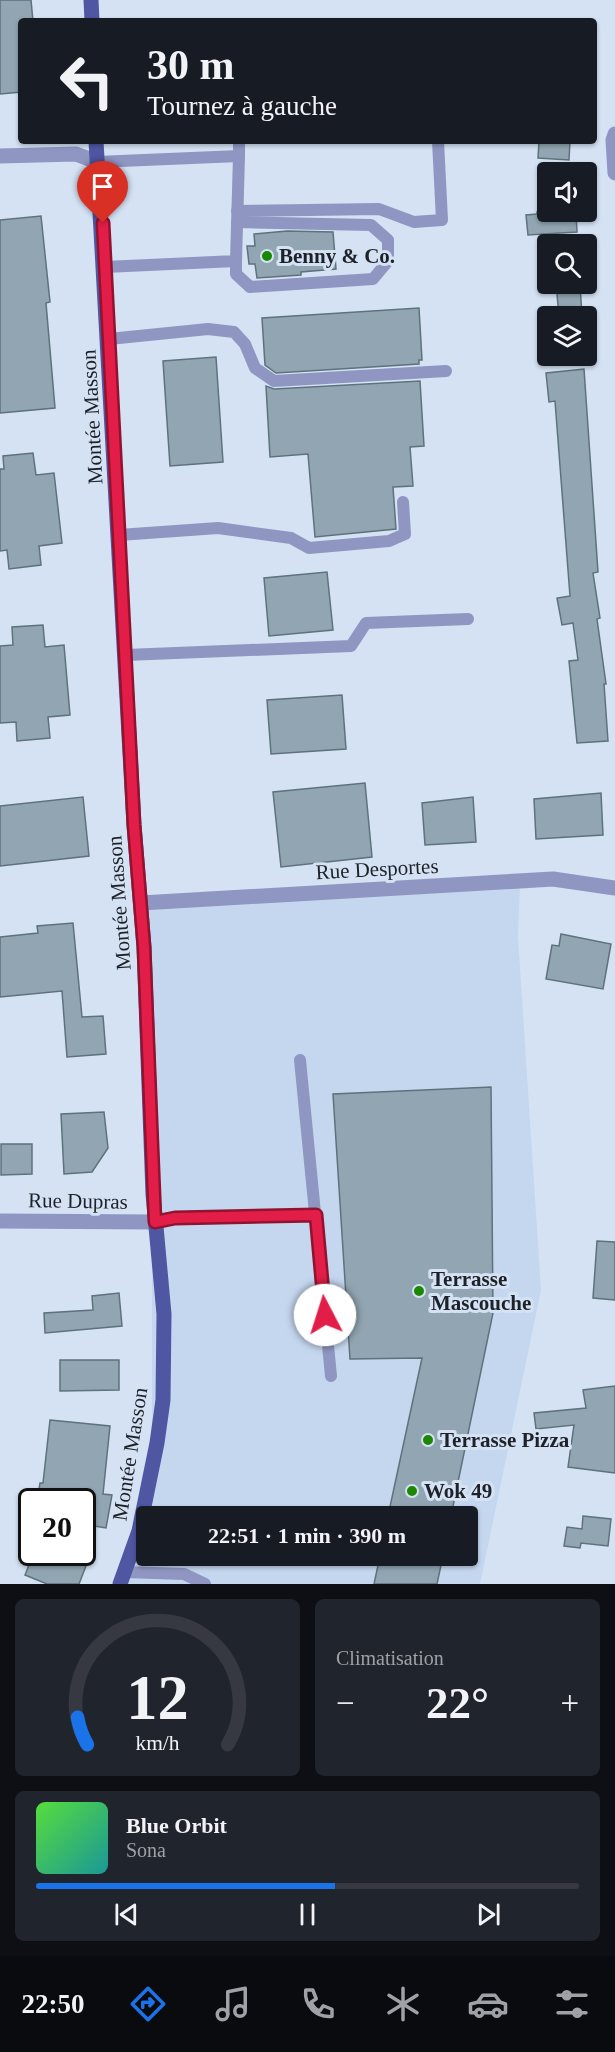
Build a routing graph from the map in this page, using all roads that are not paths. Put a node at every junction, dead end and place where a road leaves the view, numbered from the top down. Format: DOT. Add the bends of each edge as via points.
graph roads {
  1 [pos="91,0"];
  2 [pos="92,18"];
  3 [pos="615,134"];
  4 [pos="96,144"];
  5 [pos="239,144"];
  6 [pos="438,144"];
  7 [pos="0,156"];
  8 [pos="239,156"];
  9 [pos="97,162"];
  10 [pos="615,173"];
  11 [pos="237,216"];
  12 [pos="236,261"];
  13 [pos="105,267"];
  14 [pos="109,339"];
  15 [pos="446,371"];
  16 [pos="403,502"];
  17 [pos="119,535"];
  18 [pos="468,619"];
  19 [pos="126,655"];
  20 [pos="615,888"];
  21 [pos="141,903"];
  22 [pos="300,1060"];
  23 [pos="316,1215"];
  24 [pos="0,1221"];
  25 [pos="155,1222"];
  26 [pos="331,1376"];
  27 [pos="123,1578"];
  28 [pos="204,1584"];
  1 -- 2 [label="main road"];
  3 -- 10 [label="street"];
  4 -- 9 [label="main road, Montée Masson"];
  5 -- 8 [label="lane"];
  6 -- 11 [label="lane" via="442,220 414,222 379,209"];
  7 -- 9 [label="street" via="76,154"];
  8 -- 9 [label="lane"];
  8 -- 11 [label="lane"];
  9 -- 13 [label="main road, Montée Masson"];
  11 -- 12 [label="lane"];
  11 -- 12 [label="lane" via="371,225 388,240 388,261 373,279 250,287 236,274"];
  12 -- 13 [label="lane"];
  13 -- 14 [label="main road, Montée Masson"];
  14 -- 15 [label="lane" via="208,330 234,332 255,368 274,381"];
  14 -- 17 [label="main road, Montée Masson"];
  16 -- 17 [label="lane" via="405,534 389,541 309,548 291,538 218,528"];
  17 -- 19 [label="main road, Montée Masson"];
  18 -- 19 [label="lane" via="366,623 351,646"];
  19 -- 21 [label="main road, Montée Masson"];
  20 -- 21 [label="street, Rue Desportes" via="553,879"];
  21 -- 25 [label="main road, Montée Masson"];
  22 -- 23 [label="lane"];
  23 -- 25 [label="lane" via="175,1218"];
  23 -- 26 [label="lane"];
  24 -- 25 [label="street, Rue Dupras"];
  25 -- 27 [label="main road, Montée Masson" via="164,1314 163,1401 149,1489"];
  27 -- 28 [label="lane" via="184,1574"];
}
